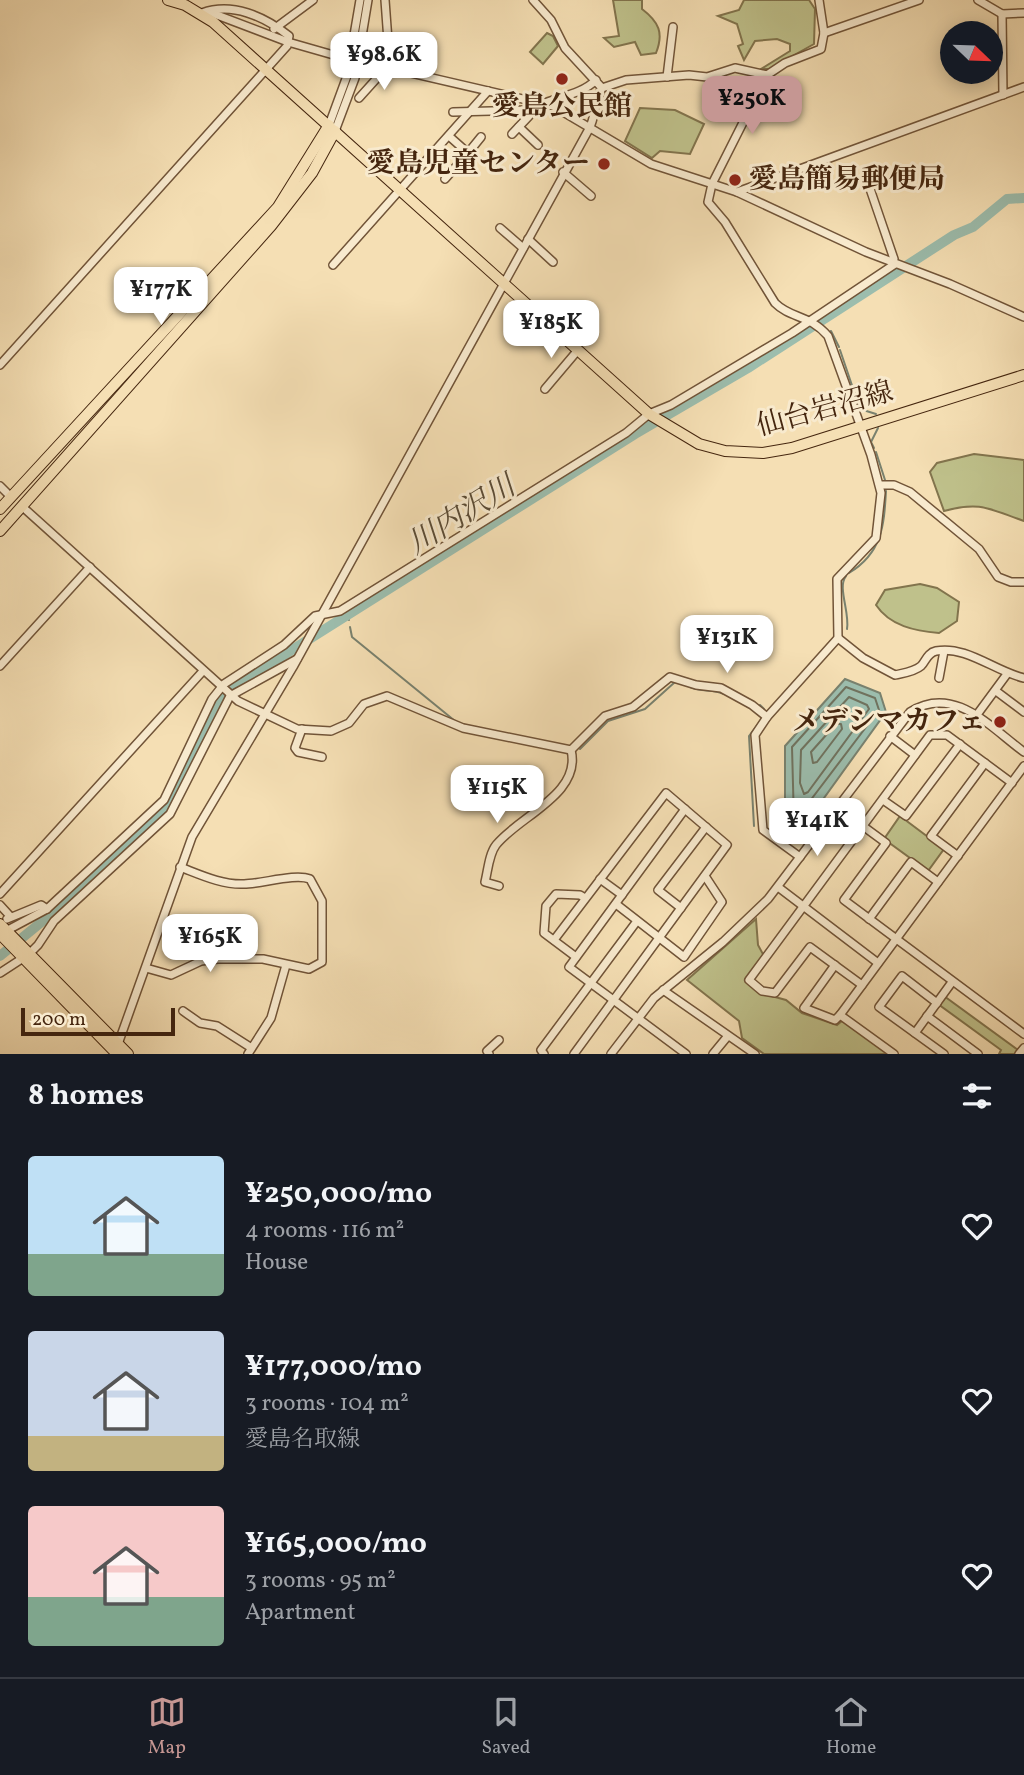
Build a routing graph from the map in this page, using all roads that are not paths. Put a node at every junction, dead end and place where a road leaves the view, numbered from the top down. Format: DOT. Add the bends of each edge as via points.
graph roads {
  1 [pos="168,0"];
  2 [pos="313,0"];
  3 [pos="360,0"];
  4 [pos="368,0"];
  5 [pos="385,0"];
  6 [pos="533,0"];
  7 [pos="820,0"];
  8 [pos="919,0"];
  9 [pos="980,0"];
  10 [pos="205,12"];
  11 [pos="1024,13"];
  12 [pos="1002,14"];
  13 [pos="276,26"];
  14 [pos="673,27"];
  15 [pos="824,33"];
  16 [pos="271,36"];
  17 [pos="288,42"];
  18 [pos="355,60"];
  19 [pos="389,68"];
  20 [pos="268,69"];
  21 [pos="767,75"];
  22 [pos="667,77"];
  23 [pos="596,80"];
  24 [pos="1024,87"];
  25 [pos="602,88"];
  26 [pos="488,91"];
  27 [pos="1003,95"];
  28 [pos="359,98"];
  29 [pos="541,102"];
  30 [pos="530,110"];
  31 [pos="453,112"];
  32 [pos="472,112"];
  33 [pos="519,127"];
  34 [pos="332,128"];
  35 [pos="589,129"];
  36 [pos="512,134"];
  37 [pos="450,137"];
  38 [pos="481,137"];
  39 [pos="538,145"];
  40 [pos="468,153"];
  41 [pos="563,172"];
  42 [pos="445,179"];
  43 [pos="867,180"];
  44 [pos="712,184"];
  45 [pos="401,191"];
  46 [pos="737,192"];
  47 [pos="592,197"];
  48 [pos="500,228"];
  49 [pos="528,239"];
  50 [pos="523,248"];
  51 [pos="553,262"];
  52 [pos="895,264"];
  53 [pos="333,265"];
  54 [pos="504,283"];
  55 [pos="1024,317"];
  56 [pos="812,321"];
  57 [pos="578,350"];
  58 [pos="0,365"];
  59 [pos="1024,375"];
  60 [pos="545,389"];
  61 [pos="651,416"];
  62 [pos="860,427"];
  63 [pos="880,485"];
  64 [pos="0,486"];
  65 [pos="8,494"];
  66 [pos="0,509"];
  67 [pos="26,510"];
  68 [pos="0,531"];
  69 [pos="90,567"];
  70 [pos="1024,582"];
  71 [pos="320,619"];
  72 [pos="838,638"];
  73 [pos="944,651"];
  74 [pos="300,654"];
  75 [pos="0,666"];
  76 [pos="203,671"];
  77 [pos="1007,674"];
  78 [pos="939,678"];
  79 [pos="1024,678"];
  80 [pos="996,691"];
  81 [pos="226,692"];
  82 [pos="1024,712"];
  83 [pos="266,714"];
  84 [pos="976,716"];
  85 [pos="767,717"];
  86 [pos="302,729"];
  87 [pos="890,736"];
  88 [pos="960,744"];
  89 [pos="571,750"];
  90 [pos="1024,752"];
  91 [pos="915,755"];
  92 [pos="322,758"];
  93 [pos="985,763"];
  94 [pos="1024,766"];
  95 [pos="1012,783"];
  96 [pos="883,800"];
  97 [pos="837,807"];
  98 [pos="685,809"];
  99 [pos="863,826"];
  100 [pos="706,827"];
  101 [pos="958,856"];
  102 [pos="800,857"];
  103 [pos="180,867"];
  104 [pos="705,876"];
  105 [pos="600,879"];
  106 [pos="938,882"];
  107 [pos="499,886"];
  108 [pos="778,887"];
  109 [pos="0,894"];
  110 [pos="622,895"];
  111 [pos="585,898"];
  112 [pos="616,904"];
  113 [pos="0,905"];
  114 [pos="803,907"];
  115 [pos="681,908"];
  116 [pos="47,909"];
  117 [pos="869,919"];
  118 [pos="637,920"];
  119 [pos="5,928"];
  120 [pos="660,938"];
  121 [pos="896,939"];
  122 [pos="554,940"];
  123 [pos="24,954"];
  124 [pos="576,957"];
  125 [pos="878,963"];
  126 [pos="286,964"];
  127 [pos="835,965"];
  128 [pos="146,968"];
  129 [pos="0,973"];
  130 [pos="952,982"];
  131 [pos="590,984"];
  132 [pos="862,985"];
  133 [pos="663,990"];
  134 [pos="614,1000"];
  135 [pos="937,1003"];
  136 [pos="183,1011"];
  137 [pos="840,1015"];
  138 [pos="927,1016"];
  139 [pos="637,1019"];
  140 [pos="915,1032"];
  141 [pos="1024,1034"];
  142 [pos="727,1037"];
  143 [pos="499,1040"];
  144 [pos="1024,1048"];
  145 [pos="116,1051"];
  146 [pos="249,1051"];
  147 [pos="128,1054"];
  148 [pos="489,1054"];
  149 [pos="544,1054"];
  150 [pos="574,1054"];
  151 [pos="611,1054"];
  152 [pos="686,1054"];
  153 [pos="713,1054"];
  154 [pos="755,1054"];
  155 [pos="894,1054"];
  156 [pos="944,1054"];
  157 [pos="978,1054"];
  158 [pos="1019,1054"];
  1 -- 10 [label="main road, 仙台岩沼線"];
  2 -- 13 [label="street"];
  3 -- 18 [label="street"];
  4 -- 18 [label="street"];
  5 -- 19 [label="street"];
  6 -- 23 [label="street" via="551,20 566,50"];
  7 -- 15 [label="street"];
  8 -- 15 [label="street"];
  9 -- 12 [label="street"];
  10 -- 13 [label="street" via="218,8 254,13"];
  10 -- 16 [label="street"];
  10 -- 20 [label="main road, 仙台岩沼線"];
  11 -- 12 [label="street"];
  12 -- 27 [label="street"];
  13 -- 16 [label="street"];
  13 -- 17 [label="street" via="289,36"];
  14 -- 22 [label="street"];
  15 -- 21 [label="street" via="821,49"];
  16 -- 17 [label="street"];
  17 -- 18 [label="street"];
  17 -- 20 [label="street"];
  18 -- 19 [label="street"];
  18 -- 34 [label="street"];
  19 -- 26 [label="street"];
  19 -- 28 [label="street"];
  20 -- 34 [label="main road, 仙台岩沼線"];
  20 -- 58 [label="street"];
  21 -- 22 [label="street" via="735,68 707,77"];
  21 -- 44 [label="street"];
  22 -- 25 [label="street" via="626,80"];
  23 -- 25 [label="street"];
  23 -- 29 [label="street" via="586,88"];
  24 -- 27 [label="street"];
  25 -- 35 [label="street" via="594,101"];
  26 -- 29 [label="street"];
  26 -- 32 [label="street"];
  27 -- 46 [label="street"];
  29 -- 30 [label="street"];
  29 -- 35 [label="street"];
  30 -- 32 [label="street"];
  30 -- 33 [label="street"];
  31 -- 32 [label="street"];
  32 -- 37 [label="street"];
  33 -- 36 [label="street"];
  33 -- 39 [label="street"];
  34 -- 45 [label="main road, 仙台岩沼線"];
  34 -- 66 [label="main road" via="278,207"];
  34 -- 68 [label="main road" via="312,173 271,226"];
  35 -- 41 [label="street"];
  35 -- 44 [label="street" via="651,164"];
  37 -- 40 [label="street"];
  37 -- 45 [label="street"];
  38 -- 40 [label="street"];
  40 -- 42 [label="street"];
  41 -- 47 [label="street"];
  41 -- 49 [label="street"];
  43 -- 52 [label="street"];
  44 -- 46 [label="street"];
  44 -- 56 [label="street" via="709,205 725,222 775,303"];
  45 -- 53 [label="street"];
  45 -- 54 [label="main road, 仙台岩沼線"];
  46 -- 52 [label="street"];
  48 -- 50 [label="street"];
  49 -- 50 [label="street"];
  49 -- 51 [label="street"];
  50 -- 54 [label="street"];
  52 -- 55 [label="street"];
  52 -- 56 [label="street"];
  54 -- 57 [label="main road, 仙台岩沼線"];
  54 -- 71 [label="street"];
  56 -- 61 [label="street"];
  56 -- 62 [label="street" via="835,349"];
  57 -- 60 [label="street"];
  57 -- 61 [label="main road, 仙台岩沼線"];
  59 -- 62 [label="main road, 仙台岩沼線"];
  61 -- 62 [label="main road, 仙台岩沼線" via="699,444 750,453 792,449"];
  61 -- 71 [label="street" via="340,611"];
  62 -- 63 [label="street"];
  63 -- 70 [label="street" via="910,492 972,542 998,577"];
  63 -- 72 [label="street" via="876,538 837,579"];
  64 -- 65 [label="street"];
  67 -- 69 [label="street"];
  69 -- 75 [label="street"];
  69 -- 76 [label="street"];
  71 -- 74 [label="street"];
  71 -- 81 [label="street" via="315,616"];
  72 -- 73 [label="street" via="895,675 913,671 930,654"];
  72 -- 85 [label="street"];
  73 -- 77 [label="street" via="972,656"];
  73 -- 78 [label="street"];
  74 -- 81 [label="street"];
  74 -- 83 [label="street"];
  76 -- 81 [label="street"];
  76 -- 109 [label="street"];
  77 -- 79 [label="street"];
  77 -- 80 [label="street"];
  80 -- 82 [label="street"];
  80 -- 84 [label="street"];
  81 -- 83 [label="street"];
  81 -- 116 [label="street" via="212,699 164,800"];
  81 -- 123 [label="street" via="170,814"];
  83 -- 86 [label="street"];
  83 -- 103 [label="street" via="192,837"];
  84 -- 87 [label="street" via="955,704 935,701 910,712"];
  84 -- 90 [label="street"];
  85 -- 89 [label="street" via="721,688 670,677 633,707 605,716"];
  85 -- 102 [label="street" via="755,735 763,830"];
  86 -- 89 [label="street" via="342,728 364,704 387,696 455,726"];
  86 -- 92 [label="street" via="295,748"];
  87 -- 91 [label="street"];
  87 -- 97 [label="street"];
  88 -- 91 [label="street" via="934,733"];
  88 -- 93 [label="street"];
  88 -- 96 [label="street" via="906,816"];
  89 -- 107 [label="street" via="573,765 565,784 495,846 485,882"];
  91 -- 96 [label="street"];
  93 -- 95 [label="street"];
  93 -- 101 [label="street" via="931,836"];
  94 -- 95 [label="street"];
  95 -- 101 [label="street"];
  96 -- 99 [label="street"];
  97 -- 99 [label="street"];
  97 -- 102 [label="street"];
  98 -- 100 [label="street"];
  98 -- 105 [label="street" via="667,793 662,795"];
  98 -- 110 [label="street"];
  99 -- 114 [label="street"];
  99 -- 117 [label="street" via="886,843 844,901"];
  100 -- 104 [label="street" via="727,845"];
  100 -- 115 [label="street" via="658,890"];
  101 -- 106 [label="street"];
  102 -- 108 [label="street"];
  103 -- 126 [label="street" via="229,883 301,876 313,881 323,909 322,962 309,969"];
  103 -- 128 [label="street"];
  104 -- 115 [label="street"];
  104 -- 120 [label="street" via="722,902 684,957"];
  105 -- 110 [label="street"];
  105 -- 111 [label="street"];
  106 -- 117 [label="street" via="911,862"];
  106 -- 121 [label="street"];
  108 -- 114 [label="street"];
  108 -- 133 [label="street" via="723,942"];
  110 -- 112 [label="street"];
  111 -- 122 [label="street"];
  111 -- 122 [label="street" via="556,894 546,906 544,933"];
  112 -- 118 [label="street"];
  112 -- 124 [label="street"];
  113 -- 119 [label="street"];
  114 -- 125 [label="street"];
  114 -- 127 [label="street" via="749,980 762,991 775,993 810,947"];
  115 -- 120 [label="street"];
  116 -- 119 [label="street"];
  116 -- 119 [label="street" via="41,905"];
  117 -- 121 [label="street"];
  118 -- 120 [label="street"];
  118 -- 131 [label="street"];
  119 -- 123 [label="main road"];
  120 -- 134 [label="street"];
  121 -- 125 [label="street"];
  121 -- 130 [label="street"];
  122 -- 124 [label="street"];
  123 -- 129 [label="street"];
  123 -- 145 [label="main road"];
  124 -- 131 [label="street" via="569,967"];
  125 -- 132 [label="street"];
  126 -- 128 [label="street" via="218,959 201,961 171,975"];
  126 -- 146 [label="street" via="271,1018"];
  127 -- 132 [label="street"];
  127 -- 137 [label="street" via="804,1008 835,1020"];
  128 -- 145 [label="street"];
  130 -- 135 [label="street"];
  130 -- 141 [label="street"];
  131 -- 134 [label="street"];
  131 -- 149 [label="street" via="541,1050"];
  132 -- 137 [label="street"];
  133 -- 139 [label="street"];
  133 -- 142 [label="street"];
  134 -- 139 [label="street"];
  134 -- 150 [label="street"];
  135 -- 138 [label="street"];
  135 -- 140 [label="street" via="902,976 879,1007"];
  136 -- 146 [label="street" via="200,1023 217,1026"];
  137 -- 155 [label="street"];
  138 -- 140 [label="street"];
  138 -- 157 [label="street"];
  139 -- 151 [label="street"];
  139 -- 152 [label="street"];
  140 -- 156 [label="street"];
  142 -- 153 [label="street"];
  142 -- 154 [label="street"];
  143 -- 148 [label="street"];
  144 -- 158 [label="street"];
  145 -- 147 [label="main road"];
}
